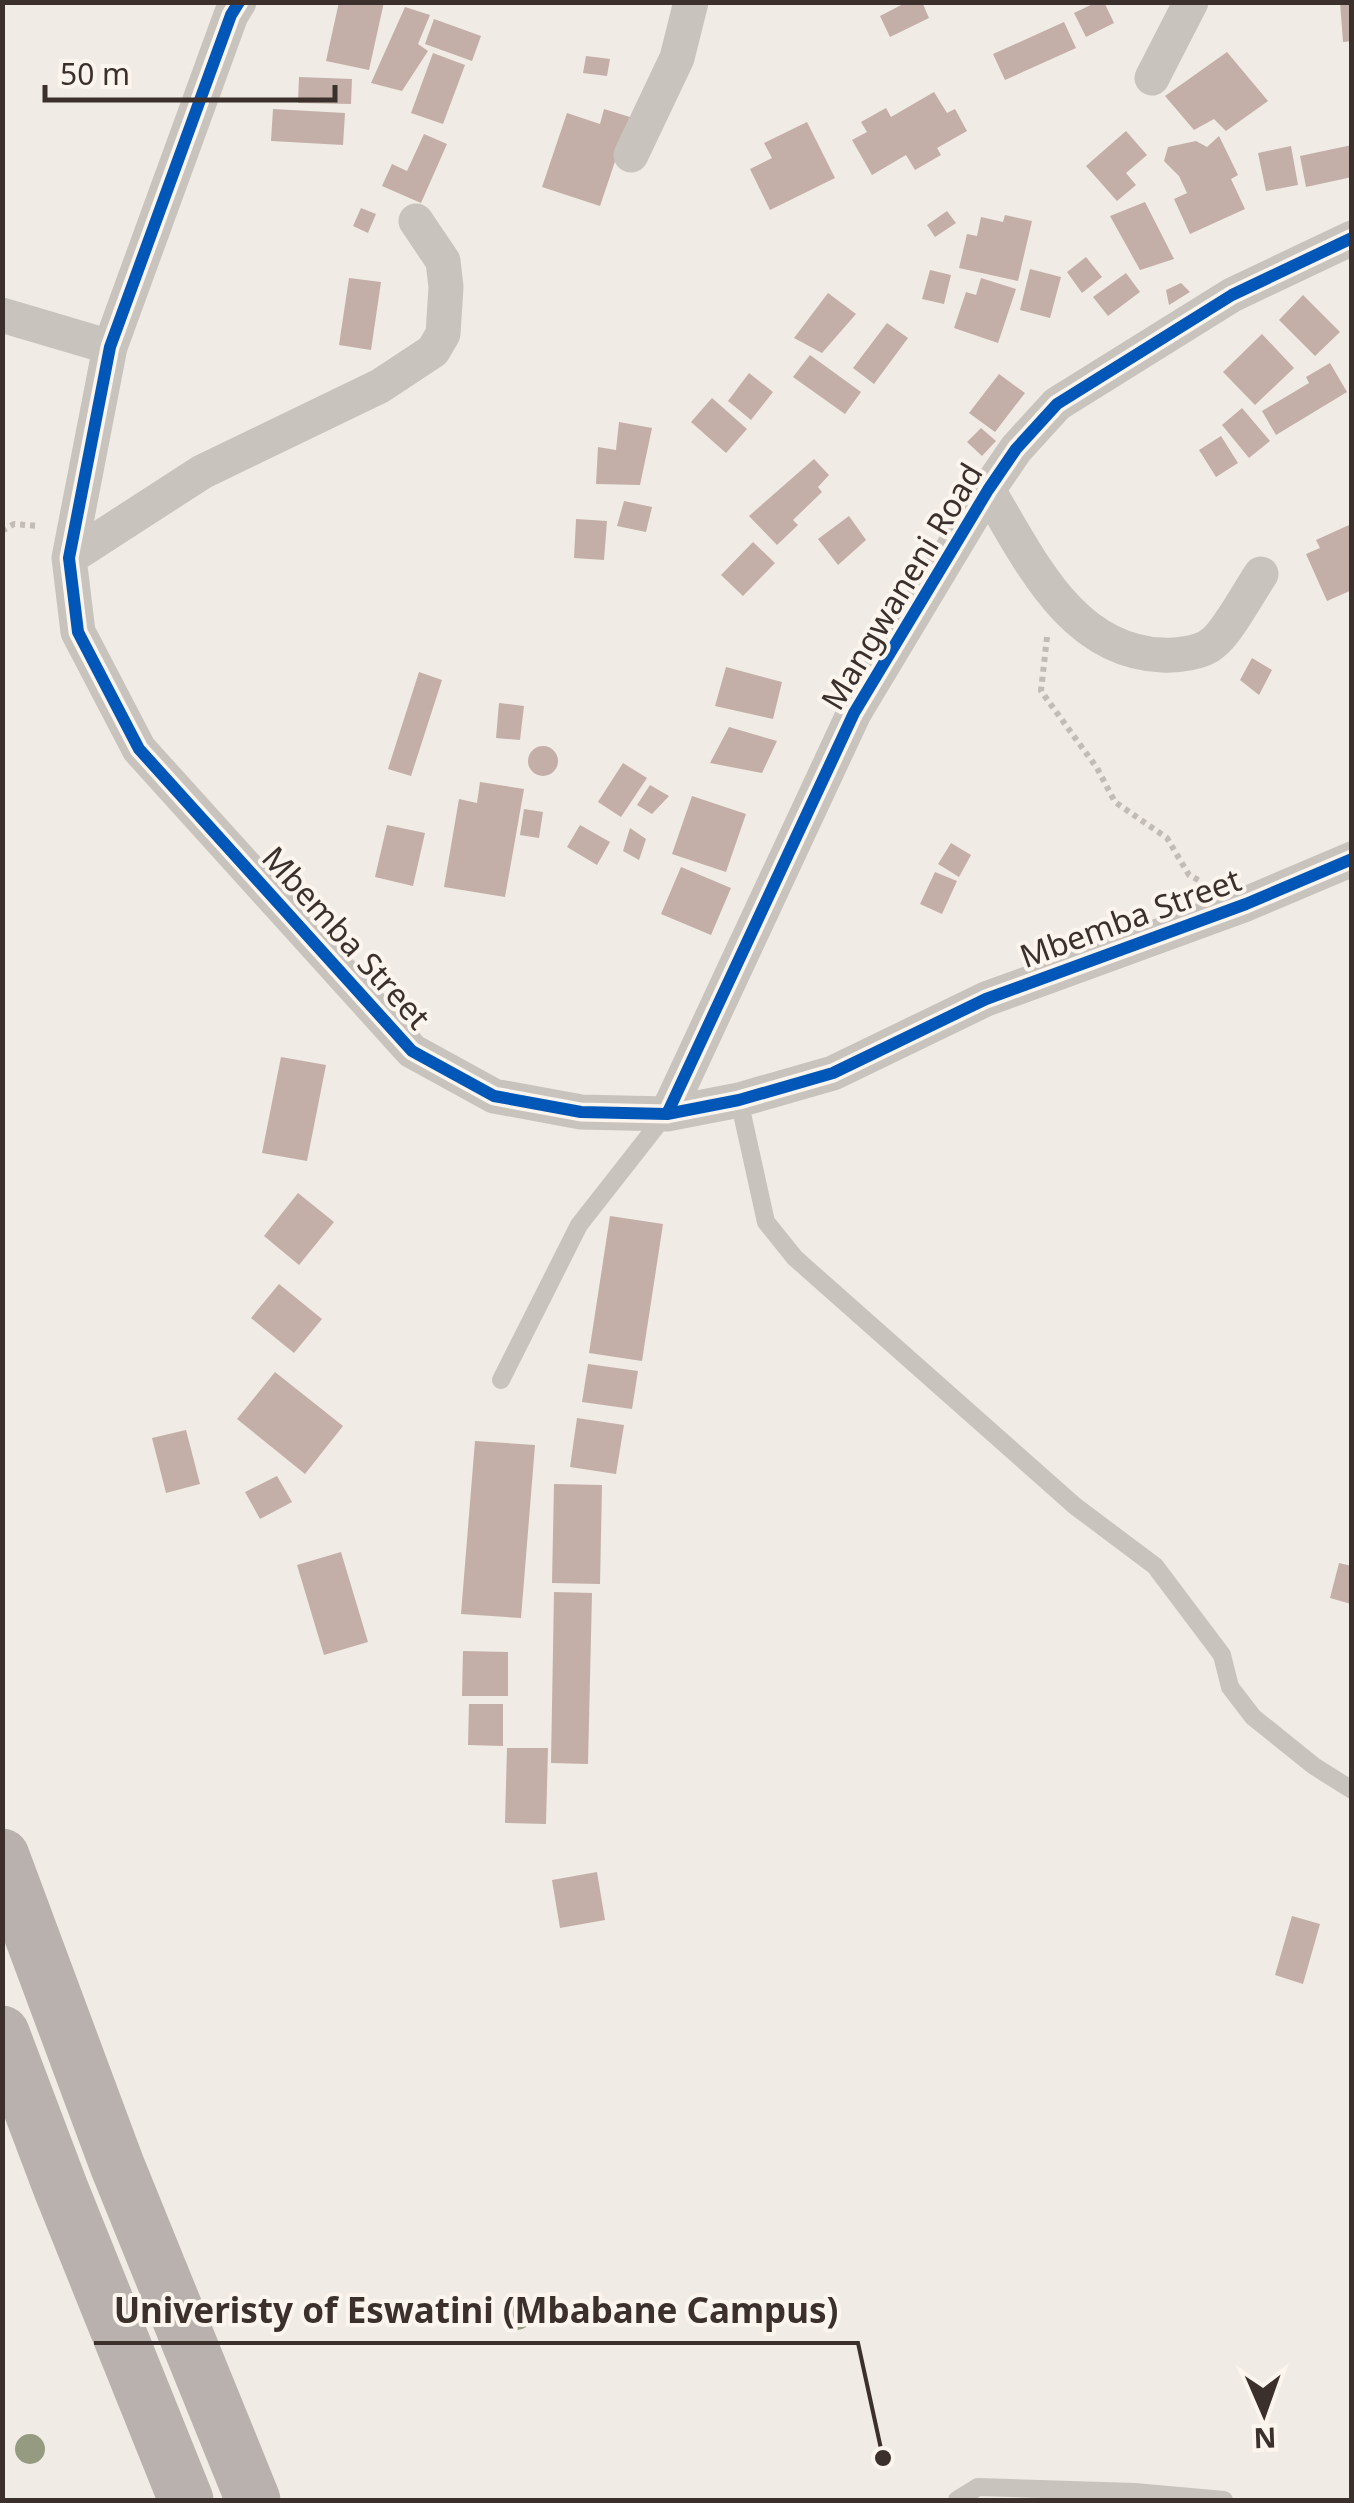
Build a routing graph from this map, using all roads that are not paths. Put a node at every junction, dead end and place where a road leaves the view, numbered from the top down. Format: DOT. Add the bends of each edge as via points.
graph roads {
  1 [pos="239,2"];
  2 [pos="691,2"];
  3 [pos="1191,2"];
  4 [pos="1152,78"];
  5 [pos="631,155"];
  6 [pos="416,221"];
  7 [pos="1352,238"];
  8 [pos="2,315"];
  9 [pos="110,347"];
  10 [pos="988,490"];
  11 [pos="70,558"];
  12 [pos="1261,574"];
  13 [pos="1352,859"];
  14 [pos="739,1100"];
  15 [pos="667,1114"];
  16 [pos="501,1380"];
  17 [pos="1352,1790"];
  18 [pos="2,1856"];
  19 [pos="2,2033"];
  20 [pos="186,2500"];
  21 [pos="253,2500"];
  22 [pos="957,2500"];
  23 [pos="1224,2500"];
  1 -- 9 [label="street, Mbemba Street"];
  2 -- 5 [label="street" via="677,58"];
  3 -- 4 [label="street"];
  6 -- 11 [label="street" via="442,261 446,287 443,334 434,352 380,386 202,472"];
  7 -- 10 [label="street, Mangwaneni Road" via="1232,294 1057,404"];
  8 -- 9 [label="street"];
  9 -- 11 [label="street, Mbemba Street"];
  10 -- 12 [label="street" via="1052,596 1111,645 1140,654 1176,656 1213,644"];
  10 -- 15 [label="street, Mangwaneni Road" via="854,714"];
  11 -- 15 [label="street, Mbemba Street" via="78,632 139,749 412,1052 494,1096 581,1112"];
  13 -- 14 [label="street, Mbemba Street" via="986,999 834,1073"];
  14 -- 15 [label="street, Mbemba Street"];
  14 -- 17 [label="lane" via="766,1222 795,1258 1076,1506 1155,1566 1222,1655 1230,1687 1253,1718"];
  15 -- 16 [label="lane" via="580,1224"];
  18 -- 21 [label="main road"];
  19 -- 20 [label="main road"];
  22 -- 23 [label="lane" via="978,2488"];
}
